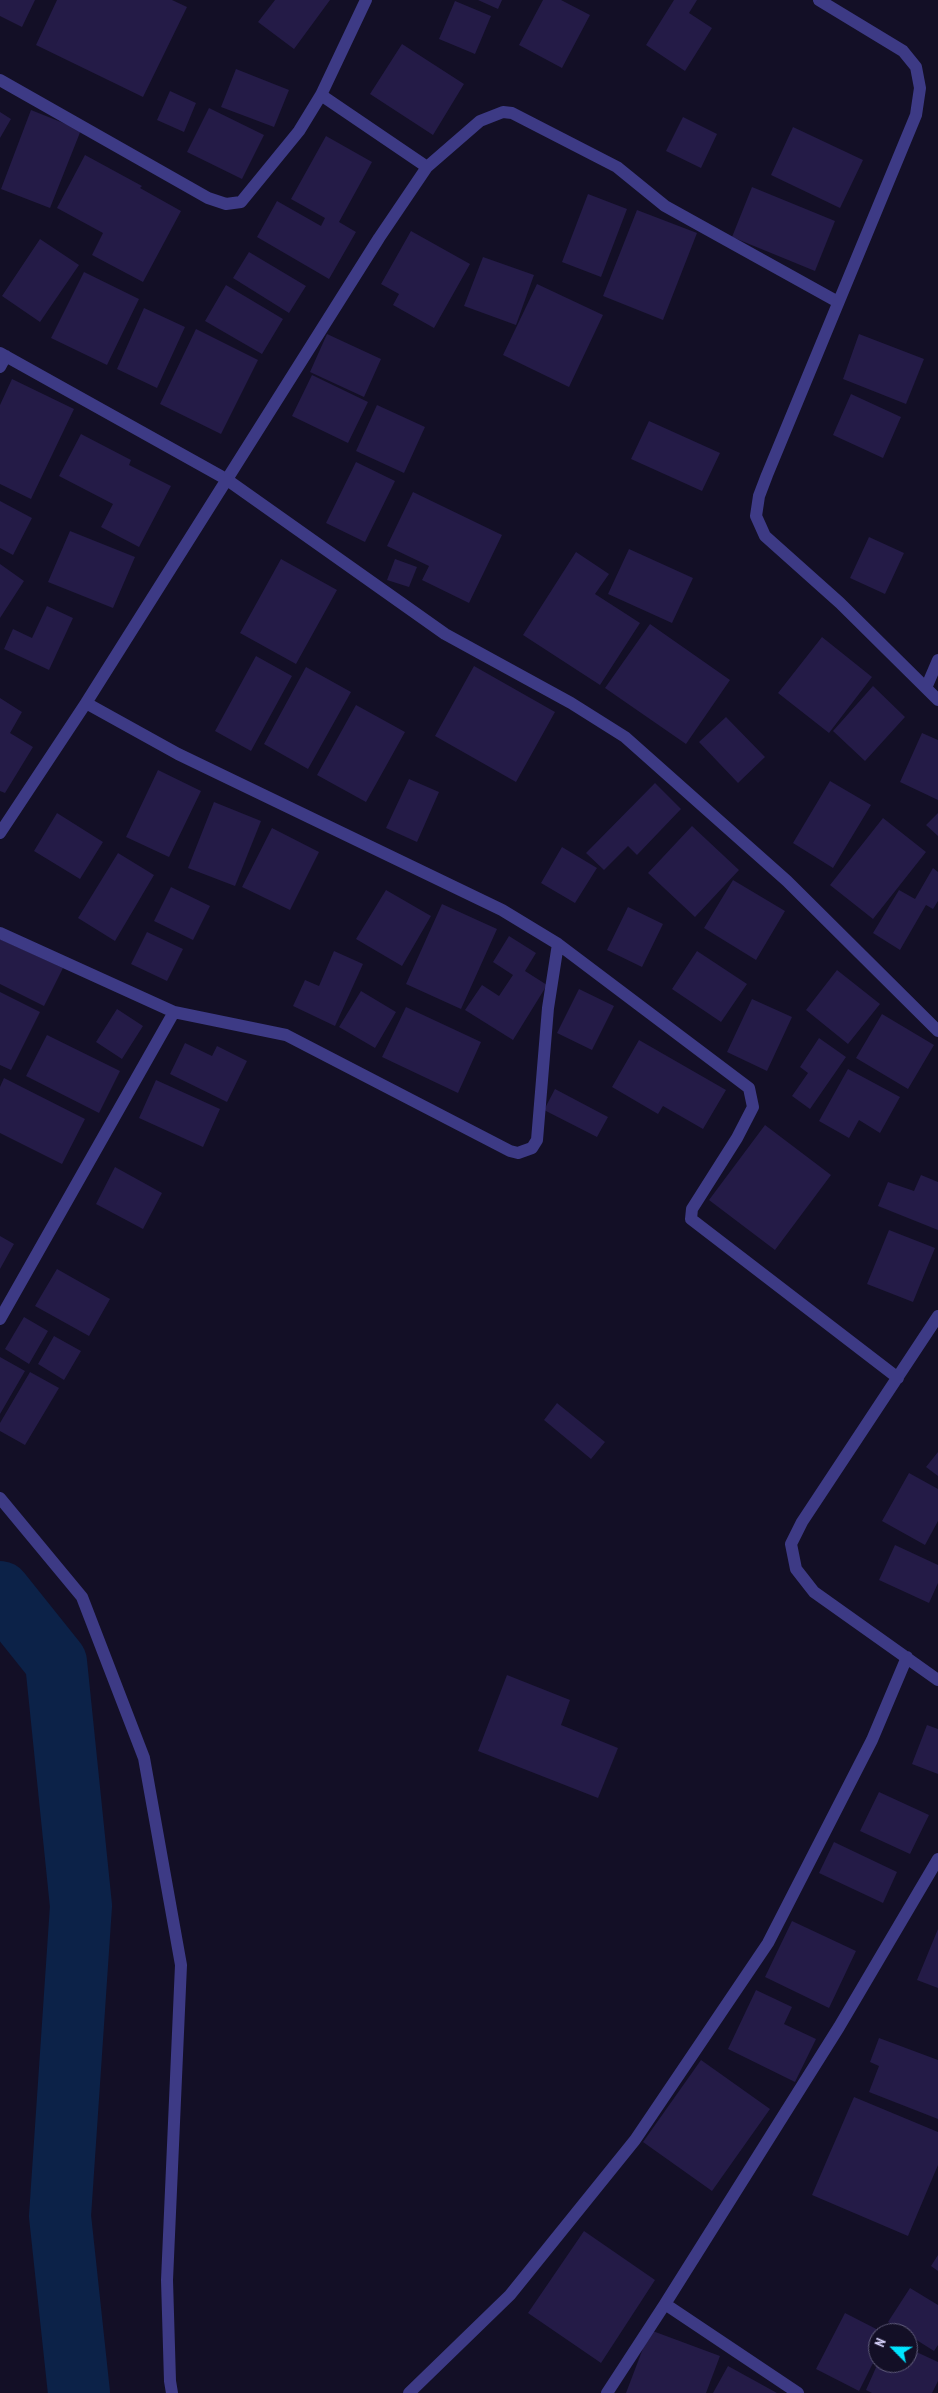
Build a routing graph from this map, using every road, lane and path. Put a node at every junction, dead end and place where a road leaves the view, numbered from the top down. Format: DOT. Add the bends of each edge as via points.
graph roads {
  1 [pos="366,0"];
  2 [pos="819,0"];
  3 [pos="0,80"];
  4 [pos="321,95"];
  5 [pos="428,167"];
  6 [pos="838,302"];
  7 [pos="2,359"];
  8 [pos="226,479"];
  9 [pos="938,660"];
  10 [pos="926,688"];
  11 [pos="938,700"];
  12 [pos="86,703"];
  13 [pos="0,833"];
  14 [pos="0,933"];
  15 [pos="558,944"];
  16 [pos="174,1012"];
  17 [pos="938,1031"];
  18 [pos="938,1316"];
  19 [pos="0,1319"];
  20 [pos="898,1378"];
  21 [pos="0,1498"];
  22 [pos="907,1658"];
  23 [pos="938,1680"];
  24 [pos="938,1858"];
  25 [pos="665,2304"];
  26 [pos="172,2393"];
  27 [pos="409,2393"];
  28 [pos="606,2393"];
  29 [pos="798,2393"];
  1 -- 4 [label="street"];
  2 -- 6 [label="street" via="903,52 916,67 920,88 916,115"];
  3 -- 4 [label="street" via="208,198 226,204 241,202 299,131"];
  4 -- 5 [label="street"];
  5 -- 6 [label="street" via="480,121 503,112 512,113 617,167 665,206"];
  5 -- 8 [label="street" via="379,238"];
  6 -- 10 [label="street" via="759,496 756,516 765,536 840,603"];
  7 -- 8 [label="street"];
  8 -- 12 [label="street"];
  8 -- 17 [label="street" via="445,634 572,703 625,737 787,882"];
  9 -- 10 [label="street"];
  10 -- 11 [label="street"];
  12 -- 13 [label="street"];
  12 -- 15 [label="street" via="186,758 502,910"];
  14 -- 16 [label="street"];
  15 -- 16 [label="street" via="548,1008 537,1140 532,1148 518,1153 286,1035"];
  15 -- 20 [label="street" via="749,1088 753,1107 692,1209 691,1219"];
  16 -- 19 [label="street"];
  18 -- 20 [label="street"];
  20 -- 22 [label="street" via="802,1522 791,1544 796,1569 814,1592"];
  21 -- 26 [label="street" via="82,1597 144,1758 181,1965 167,2280"];
  22 -- 23 [label="street"];
  22 -- 27 [label="street" via="872,1740 768,1943 635,2140 510,2295"];
  24 -- 25 [label="street" via="839,2027"];
  25 -- 28 [label="street"];
  25 -- 29 [label="street"];
}
